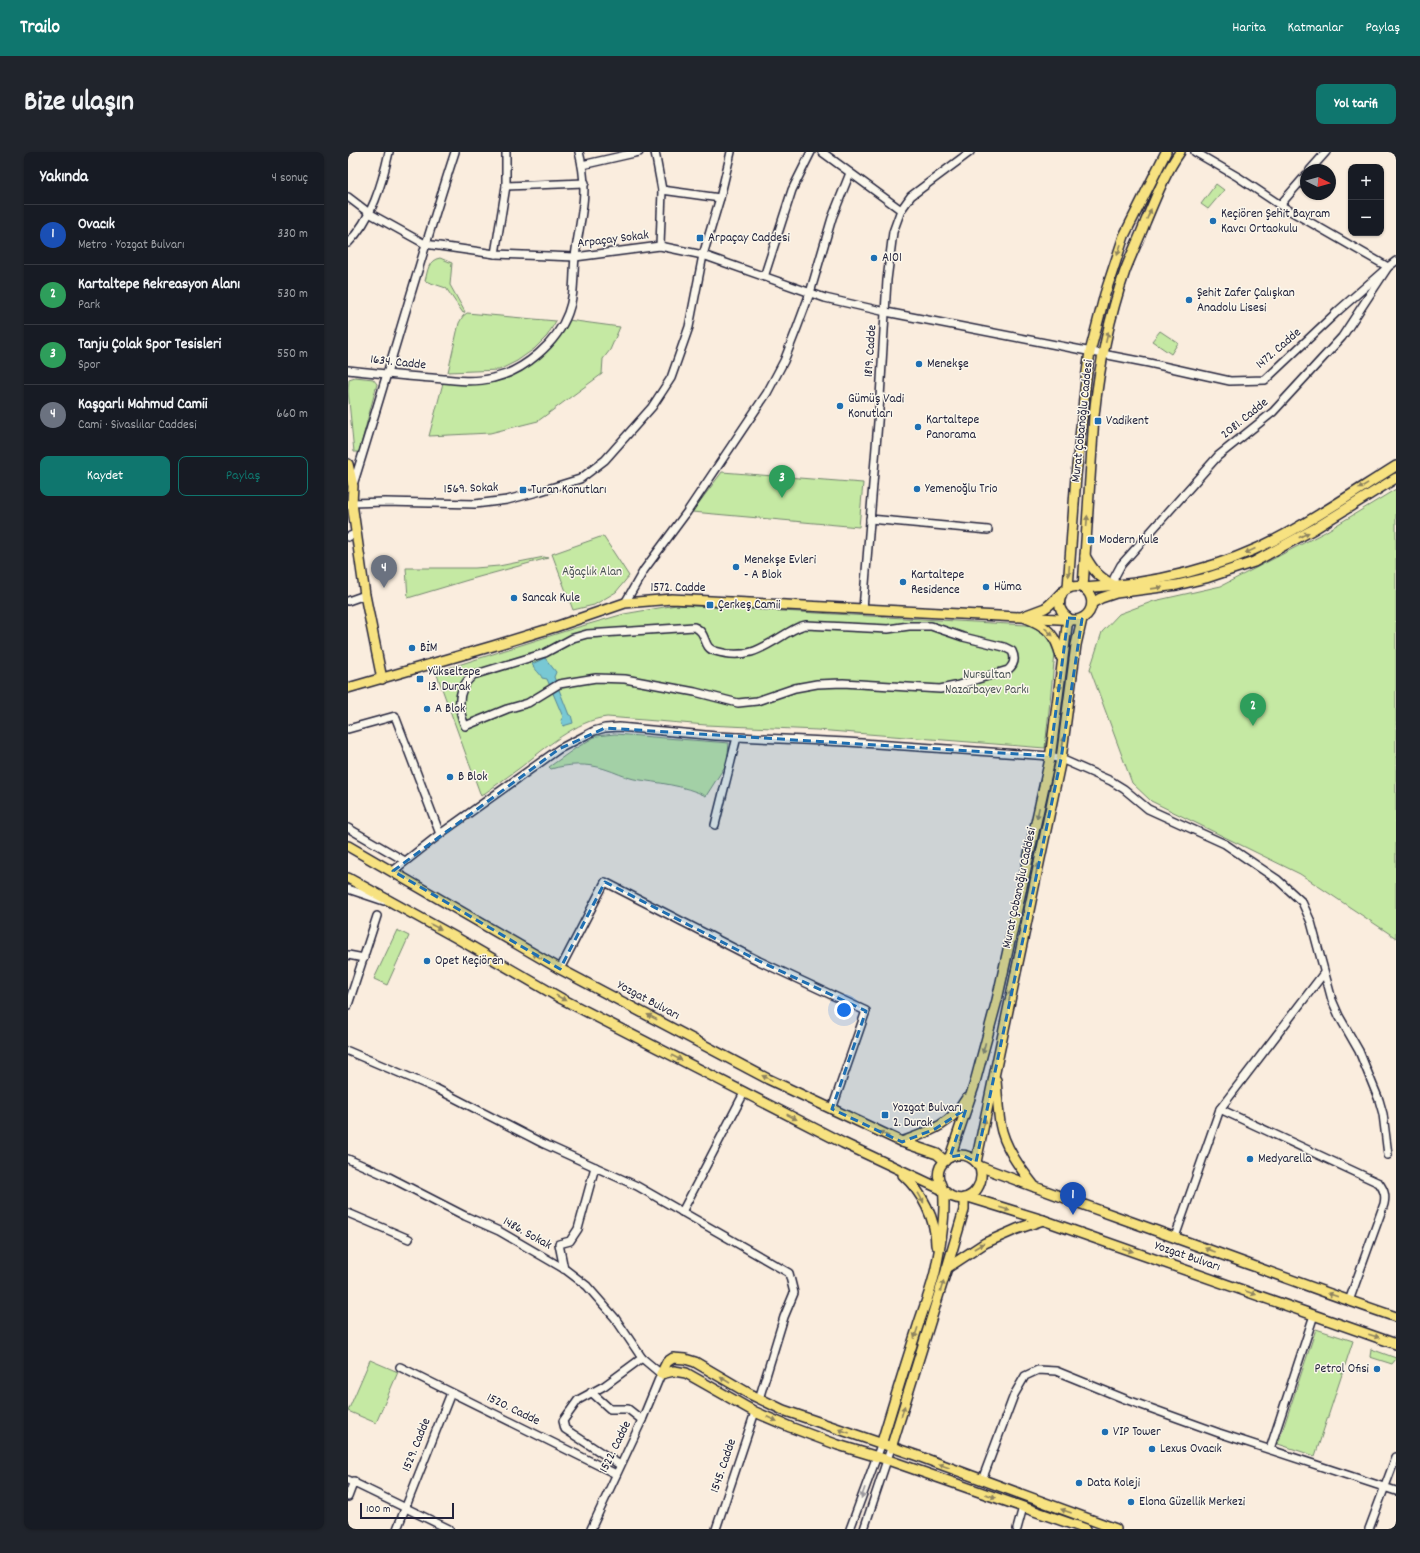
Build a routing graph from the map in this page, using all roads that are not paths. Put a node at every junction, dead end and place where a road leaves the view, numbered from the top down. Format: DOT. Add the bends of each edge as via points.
graph roads {
  1 [pos="390,152"];
  2 [pos="455,152"];
  3 [pos="506,152"];
  4 [pos="579,152"];
  5 [pos="639,152"];
  6 [pos="656,152"];
  7 [pos="731,152"];
  8 [pos="811,152"];
  9 [pos="822,152"];
  10 [pos="970,152"];
  11 [pos="1166,152"];
  12 [pos="1180,152"];
  13 [pos="1195,152"];
  14 [pos="1326,152"];
  15 [pos="1315,164"];
  16 [pos="582,165"];
  17 [pos="850,173"];
  18 [pos="1300,181"];
  19 [pos="585,183"];
  20 [pos="506,186"];
  21 [pos="662,190"];
  22 [pos="348,197"];
  23 [pos="720,198"];
  24 [pos="1280,204"];
  25 [pos="901,210"];
  26 [pos="369,213"];
  27 [pos="348,243"];
  28 [pos="425,244"];
  29 [pos="660,246"];
  30 [pos="495,254"];
  31 [pos="703,255"];
  32 [pos="575,257"];
  33 [pos="1396,261"];
  34 [pos="1388,267"];
  35 [pos="764,277"];
  36 [pos="810,293"];
  37 [pos="886,312"];
  38 [pos="1090,352"];
  39 [pos="1103,354"];
  40 [pos="348,370"];
  41 [pos="387,375"];
  42 [pos="348,464"];
  43 [pos="1396,466"];
  44 [pos="1396,478"];
  45 [pos="353,486"];
  46 [pos="350,504"];
  47 [pos="870,519"];
  48 [pos="988,530"];
  49 [pos="357,533"];
  50 [pos="348,538"];
  51 [pos="1085,556"];
  52 [pos="1083,588"];
  53 [pos="1066,590"];
  54 [pos="1116,590"];
  55 [pos="365,595"];
  56 [pos="348,601"];
  57 [pos="625,603"];
  58 [pos="1092,603"];
  59 [pos="863,609"];
  60 [pos="1021,616"];
  61 [pos="1068,618"];
  62 [pos="1082,619"];
  63 [pos="1062,661"];
  64 [pos="382,679"];
  65 [pos="348,688"];
  66 [pos="549,689"];
  67 [pos="348,729"];
  68 [pos="737,737"];
  69 [pos="1050,756"];
  70 [pos="1061,759"];
  71 [pos="715,825"];
  72 [pos="348,828"];
  73 [pos="440,834"];
  74 [pos="348,846"];
  75 [pos="405,861"];
  76 [pos="393,871"];
  77 [pos="348,878"];
  78 [pos="348,889"];
  79 [pos="402,908"];
  80 [pos="377,916"];
  81 [pos="348,955"];
  82 [pos="364,958"];
  83 [pos="560,969"];
  84 [pos="1324,973"];
  85 [pos="348,1005"];
  86 [pos="348,1051"];
  87 [pos="995,1069"];
  88 [pos="974,1086"];
  89 [pos="744,1093"];
  90 [pos="832,1109"];
  91 [pos="1220,1109"];
  92 [pos="902,1142"];
  93 [pos="1388,1155"];
  94 [pos="348,1159"];
  95 [pos="947,1159"];
  96 [pos="977,1164"];
  97 [pos="595,1167"];
  98 [pos="896,1169"];
  99 [pos="1036,1188"];
  100 [pos="943,1190"];
  101 [pos="966,1197"];
  102 [pos="682,1212"];
  103 [pos="348,1213"];
  104 [pos="1043,1220"];
  105 [pos="1175,1237"];
  106 [pos="409,1240"];
  107 [pos="947,1268"];
  108 [pos="564,1269"];
  109 [pos="936,1270"];
  110 [pos="1349,1301"];
  111 [pos="1314,1315"];
  112 [pos="1396,1317"];
  113 [pos="1396,1344"];
  114 [pos="642,1358"];
  115 [pos="400,1367"];
  116 [pos="661,1374"];
  117 [pos="591,1392"];
  118 [pos="451,1393"];
  119 [pos="759,1399"];
  120 [pos="755,1412"];
  121 [pos="642,1420"];
  122 [pos="881,1445"];
  123 [pos="891,1448"];
  124 [pos="1270,1449"];
  125 [pos="877,1457"];
  126 [pos="1396,1457"];
  127 [pos="888,1460"];
  128 [pos="620,1465"];
  129 [pos="616,1474"];
  130 [pos="351,1480"];
  131 [pos="982,1480"];
  132 [pos="1385,1487"];
  133 [pos="1396,1491"];
  134 [pos="348,1497"];
  135 [pos="404,1507"];
  136 [pos="1024,1507"];
  137 [pos="397,1529"];
  138 [pos="449,1529"];
  139 [pos="591,1529"];
  140 [pos="716,1529"];
  141 [pos="850,1529"];
  142 [pos="864,1529"];
  143 [pos="1017,1529"];
  144 [pos="1086,1529"];
  145 [pos="1116,1529"];
  146 [pos="1369,1529"];
  1 -- 26 [label="street" via="382,183"];
  2 -- 28 [label="street"];
  3 -- 20 [label="street"];
  4 -- 16 [label="street, 1634. Cadde"];
  5 -- 16 [label="street"];
  6 -- 21 [label="street"];
  7 -- 23 [label="street, 1569. Sokak"];
  8 -- 35 [label="street" via="792,190"];
  9 -- 17 [label="street"];
  10 -- 25 [label="street, 1819. Cadde" via="911,196"];
  11 -- 38 [label="main road, Murat Çobanoğlu Caddesi, one-way" via="1124,236"];
  39 -- 12 [label="main road, Murat Çobanoğlu Caddesi, one-way" via="1126,269 1157,194"];
  13 -- 24 [label="street"];
  14 -- 15 [label="street"];
  16 -- 19 [label="street, 1634. Cadde"];
  17 -- 25 [label="street"];
  17 -- 36 [label="street" via="832,218"];
  18 -- 24 [label="street"];
  19 -- 20 [label="street"];
  19 -- 32 [label="street, 1634. Cadde" via="584,207"];
  20 -- 30 [label="street"];
  21 -- 23 [label="street"];
  21 -- 29 [label="street"];
  22 -- 26 [label="street, Arpaçay Sokak"];
  23 -- 31 [label="street, 1569. Sokak"];
  24 -- 34 [label="street"];
  25 -- 37 [label="street, 1819. Cadde" via="893,232"];
  26 -- 27 [label="street"];
  26 -- 28 [label="street, Arpaçay Sokak"];
  28 -- 30 [label="street, Arpaçay Sokak"];
  28 -- 41 [label="street"];
  29 -- 31 [label="street, Arpaçay Sokak"];
  29 -- 32 [label="street, Arpaçay Sokak"];
  30 -- 32 [label="street, Arpaçay Sokak"];
  31 -- 35 [label="street, Arpaçay Sokak"];
  31 -- 46 [label="street, 1569. Sokak" via="689,327 671,378 652,407 605,460 580,479 507,500 474,504"];
  32 -- 41 [label="street, 1634. Cadde" via="575,280 568,314 558,335 537,356 508,374 492,379 446,380"];
  33 -- 34 [label="street, 2081. Cadde"];
  34 -- 39 [label="street, 1472. Cadde" via="1338,310 1266,380 1230,381"];
  34 -- 54 [label="street, 2081. Cadde" via="1342,337 1274,412 1218,456 1120,565 1114,578"];
  35 -- 36 [label="street, Arpaçay Sokak"];
  36 -- 37 [label="street, Arpaçay Sokak"];
  36 -- 57 [label="street" via="784,361 767,394 687,512 644,570"];
  37 -- 38 [label="street, Arpaçay Sokak"];
  37 -- 47 [label="street, 1819. Cadde"];
  38 -- 39 [label="street, 1472. Cadde"];
  38 -- 53 [label="main road, Murat Çobanoğlu Caddesi, one-way"];
  51 -- 39 [label="main road, Murat Çobanoğlu Caddesi, one-way" via="1094,416"];
  40 -- 41 [label="street, 1634. Cadde"];
  41 -- 45 [label="street"];
  42 -- 45 [label="main road"];
  43 -- 54 [label="main road, one-way" via="1284,535 1234,558 1203,569"];
  54 -- 44 [label="main road, one-way" via="1177,585 1254,562 1314,529"];
  45 -- 46 [label="main road"];
  46 -- 49 [label="main road"];
  47 -- 48 [label="street"];
  47 -- 59 [label="street, 1819. Cadde"];
  49 -- 50 [label="street"];
  49 -- 55 [label="main road"];
  51 -- 52 [label="main road, Murat Çobanoğlu Caddesi"];
  51 -- 54 [label="main road" via="1101,578"];
  52 -- 53 [label="main road" via="1077,586"];
  52 -- 54 [label="main road"];
  52 -- 58 [label="main road" via="1089,594"];
  53 -- 60 [label="main road" via="1045,608"];
  53 -- 61 [label="main road, Murat Çobanoğlu Caddesi" via="1060,596 1059,606"];
  54 -- 58 [label="main road"];
  55 -- 56 [label="street"];
  55 -- 64 [label="main road"];
  57 -- 59 [label="main road, 1572. Cadde" via="672,599"];
  57 -- 64 [label="main road, 1572. Cadde" via="555,627"];
  58 -- 62 [label="main road, Murat Çobanoğlu Caddesi" via="1089,612"];
  59 -- 60 [label="main road, 1572. Cadde"];
  60 -- 61 [label="main road, 1572. Cadde"];
  60 -- 63 [label="main road, one-way" via="1048,630 1056,639"];
  61 -- 62 [label="main road, 1572. Cadde"];
  61 -- 63 [label="main road, Murat Çobanoğlu Caddesi"];
  70 -- 62 [label="main road, Murat Çobanoğlu Caddesi, one-way" via="1076,645"];
  63 -- 69 [label="main road, Murat Çobanoğlu Caddesi, one-way"];
  64 -- 65 [label="main road, 1572. Cadde"];
  66 -- 66 [label="street" via="528,703 465,726 459,707 461,692 473,675 545,652 578,636 595,633 694,627 702,632 709,648 714,651 741,654 756,652 802,626 888,629 921,625 1004,647 1012,651 1015,659 1008,670 940,689 843,683 817,684 747,703 613,678 583,679 558,684"];
  67 -- 73 [label="street" via="395,716"];
  68 -- 69 [label="street"];
  68 -- 71 [label="street"];
  68 -- 73 [label="street" via="619,727 594,731 559,750"];
  69 -- 70 [label="street"];
  69 -- 88 [label="main road, Murat Çobanoğlu Caddesi, one-way" via="997,1000"];
  70 -- 84 [label="street" via="1117,785 1148,810 1225,844 1278,880 1297,896 1307,910"];
  87 -- 70 [label="main road, Murat Çobanoğlu Caddesi, one-way"];
  72 -- 75 [label="street"];
  73 -- 75 [label="street"];
  74 -- 76 [label="main road, Yozgat Bulvarı"];
  75 -- 76 [label="street"];
  83 -- 76 [label="main road, Yozgat Bulvarı, one-way"];
  77 -- 79 [label="main road"];
  78 -- 79 [label="street"];
  79 -- 89 [label="main road, one-way" via="562,998"];
  80 -- 82 [label="street"];
  81 -- 82 [label="street"];
  82 -- 85 [label="street"];
  90 -- 83 [label="main road, Yozgat Bulvarı, one-way"];
  83 -- 90 [label="street" via="605,882 759,961 866,1011"];
  84 -- 91 [label="street"];
  84 -- 93 [label="street" via="1332,1000 1359,1051 1379,1100"];
  86 -- 97 [label="street" via="437,1089"];
  96 -- 87 [label="main road, Murat Çobanoğlu Caddesi, one-way"];
  87 -- 99 [label="main road" via="1000,1124 1021,1170"];
  88 -- 92 [label="main road" via="951,1119 935,1129"];
  88 -- 95 [label="main road, Murat Çobanoğlu Caddesi"];
  89 -- 98 [label="main road, one-way"];
  89 -- 102 [label="street"];
  92 -- 90 [label="main road, Yozgat Bulvarı, one-way"];
  91 -- 105 [label="street"];
  91 -- 110 [label="street" via="1378,1183 1383,1189 1384,1204"];
  92 -- 95 [label="main road, Yozgat Bulvarı"];
  94 -- 108 [label="street, 1486. Sokak" via="499,1231"];
  95 -- 96 [label="main road" via="962,1155 970,1157"];
  95 -- 100 [label="main road" via="938,1174 938,1181"];
  96 -- 99 [label="main road, Yozgat Bulvarı"];
  96 -- 101 [label="main road" via="982,1176 981,1183 977,1190"];
  97 -- 102 [label="street" via="637,1186"];
  97 -- 108 [label="street" via="578,1229 570,1241 560,1244"];
  98 -- 100 [label="main road"];
  98 -- 109 [label="main road, one-way" via="920,1194 928,1211 936,1239"];
  99 -- 105 [label="main road, Yozgat Bulvarı"];
  100 -- 101 [label="main road" via="953,1197"];
  100 -- 109 [label="main road" via="944,1218"];
  101 -- 104 [label="main road, Yozgat Bulvarı, one-way"];
  101 -- 107 [label="main road"];
  102 -- 119 [label="street" via="789,1273 794,1293"];
  103 -- 106 [label="street"];
  107 -- 104 [label="main road, one-way" via="985,1243"];
  104 -- 111 [label="main road, Yozgat Bulvarı, one-way"];
  110 -- 105 [label="main road, Yozgat Bulvarı, one-way"];
  123 -- 107 [label="main road, one-way"];
  108 -- 114 [label="street, 1486. Sokak" via="587,1286 615,1318"];
  109 -- 122 [label="main road, one-way"];
  110 -- 112 [label="main road, Yozgat Bulvarı"];
  111 -- 113 [label="main road, Yozgat Bulvarı, one-way"];
  111 -- 124 [label="street"];
  114 -- 116 [label="street, 1486. Sokak"];
  114 -- 117 [label="street" via="604,1386"];
  115 -- 118 [label="street, 1520. Cadde"];
  119 -- 116 [label="main road, one-way" via="695,1362 685,1359 673,1358 667,1362"];
  116 -- 120 [label="main road" via="674,1371 686,1373"];
  116 -- 121 [label="street, 1522. Cadde"];
  117 -- 121 [label="street" via="610,1409 628,1409"];
  117 -- 128 [label="street" via="578,1400 566,1416 563,1421 565,1429"];
  118 -- 129 [label="street, 1520. Cadde"];
  118 -- 135 [label="street, 1529. Cadde"];
  122 -- 119 [label="main road, one-way"];
  120 -- 125 [label="main road, one-way" via="838,1445"];
  120 -- 140 [label="street, 1545. Cadde"];
  121 -- 128 [label="street, 1522. Cadde"];
  122 -- 123 [label="main road"];
  122 -- 125 [label="street"];
  123 -- 127 [label="street"];
  131 -- 123 [label="main road, one-way"];
  124 -- 131 [label="street" via="1125,1399 1056,1371 1038,1370 1025,1376 1014,1395"];
  124 -- 132 [label="street"];
  125 -- 127 [label="main road"];
  125 -- 141 [label="street, one-way"];
  126 -- 132 [label="street"];
  127 -- 136 [label="main road, one-way"];
  127 -- 142 [label="street"];
  128 -- 129 [label="street, 1522. Cadde"];
  129 -- 139 [label="street, 1522. Cadde"];
  130 -- 134 [label="street"];
  130 -- 135 [label="street"];
  145 -- 131 [label="main road, one-way"];
  132 -- 133 [label="street"];
  132 -- 146 [label="street"];
  135 -- 137 [label="street, 1529. Cadde"];
  135 -- 138 [label="street"];
  136 -- 143 [label="street"];
  136 -- 144 [label="main road"];
}
